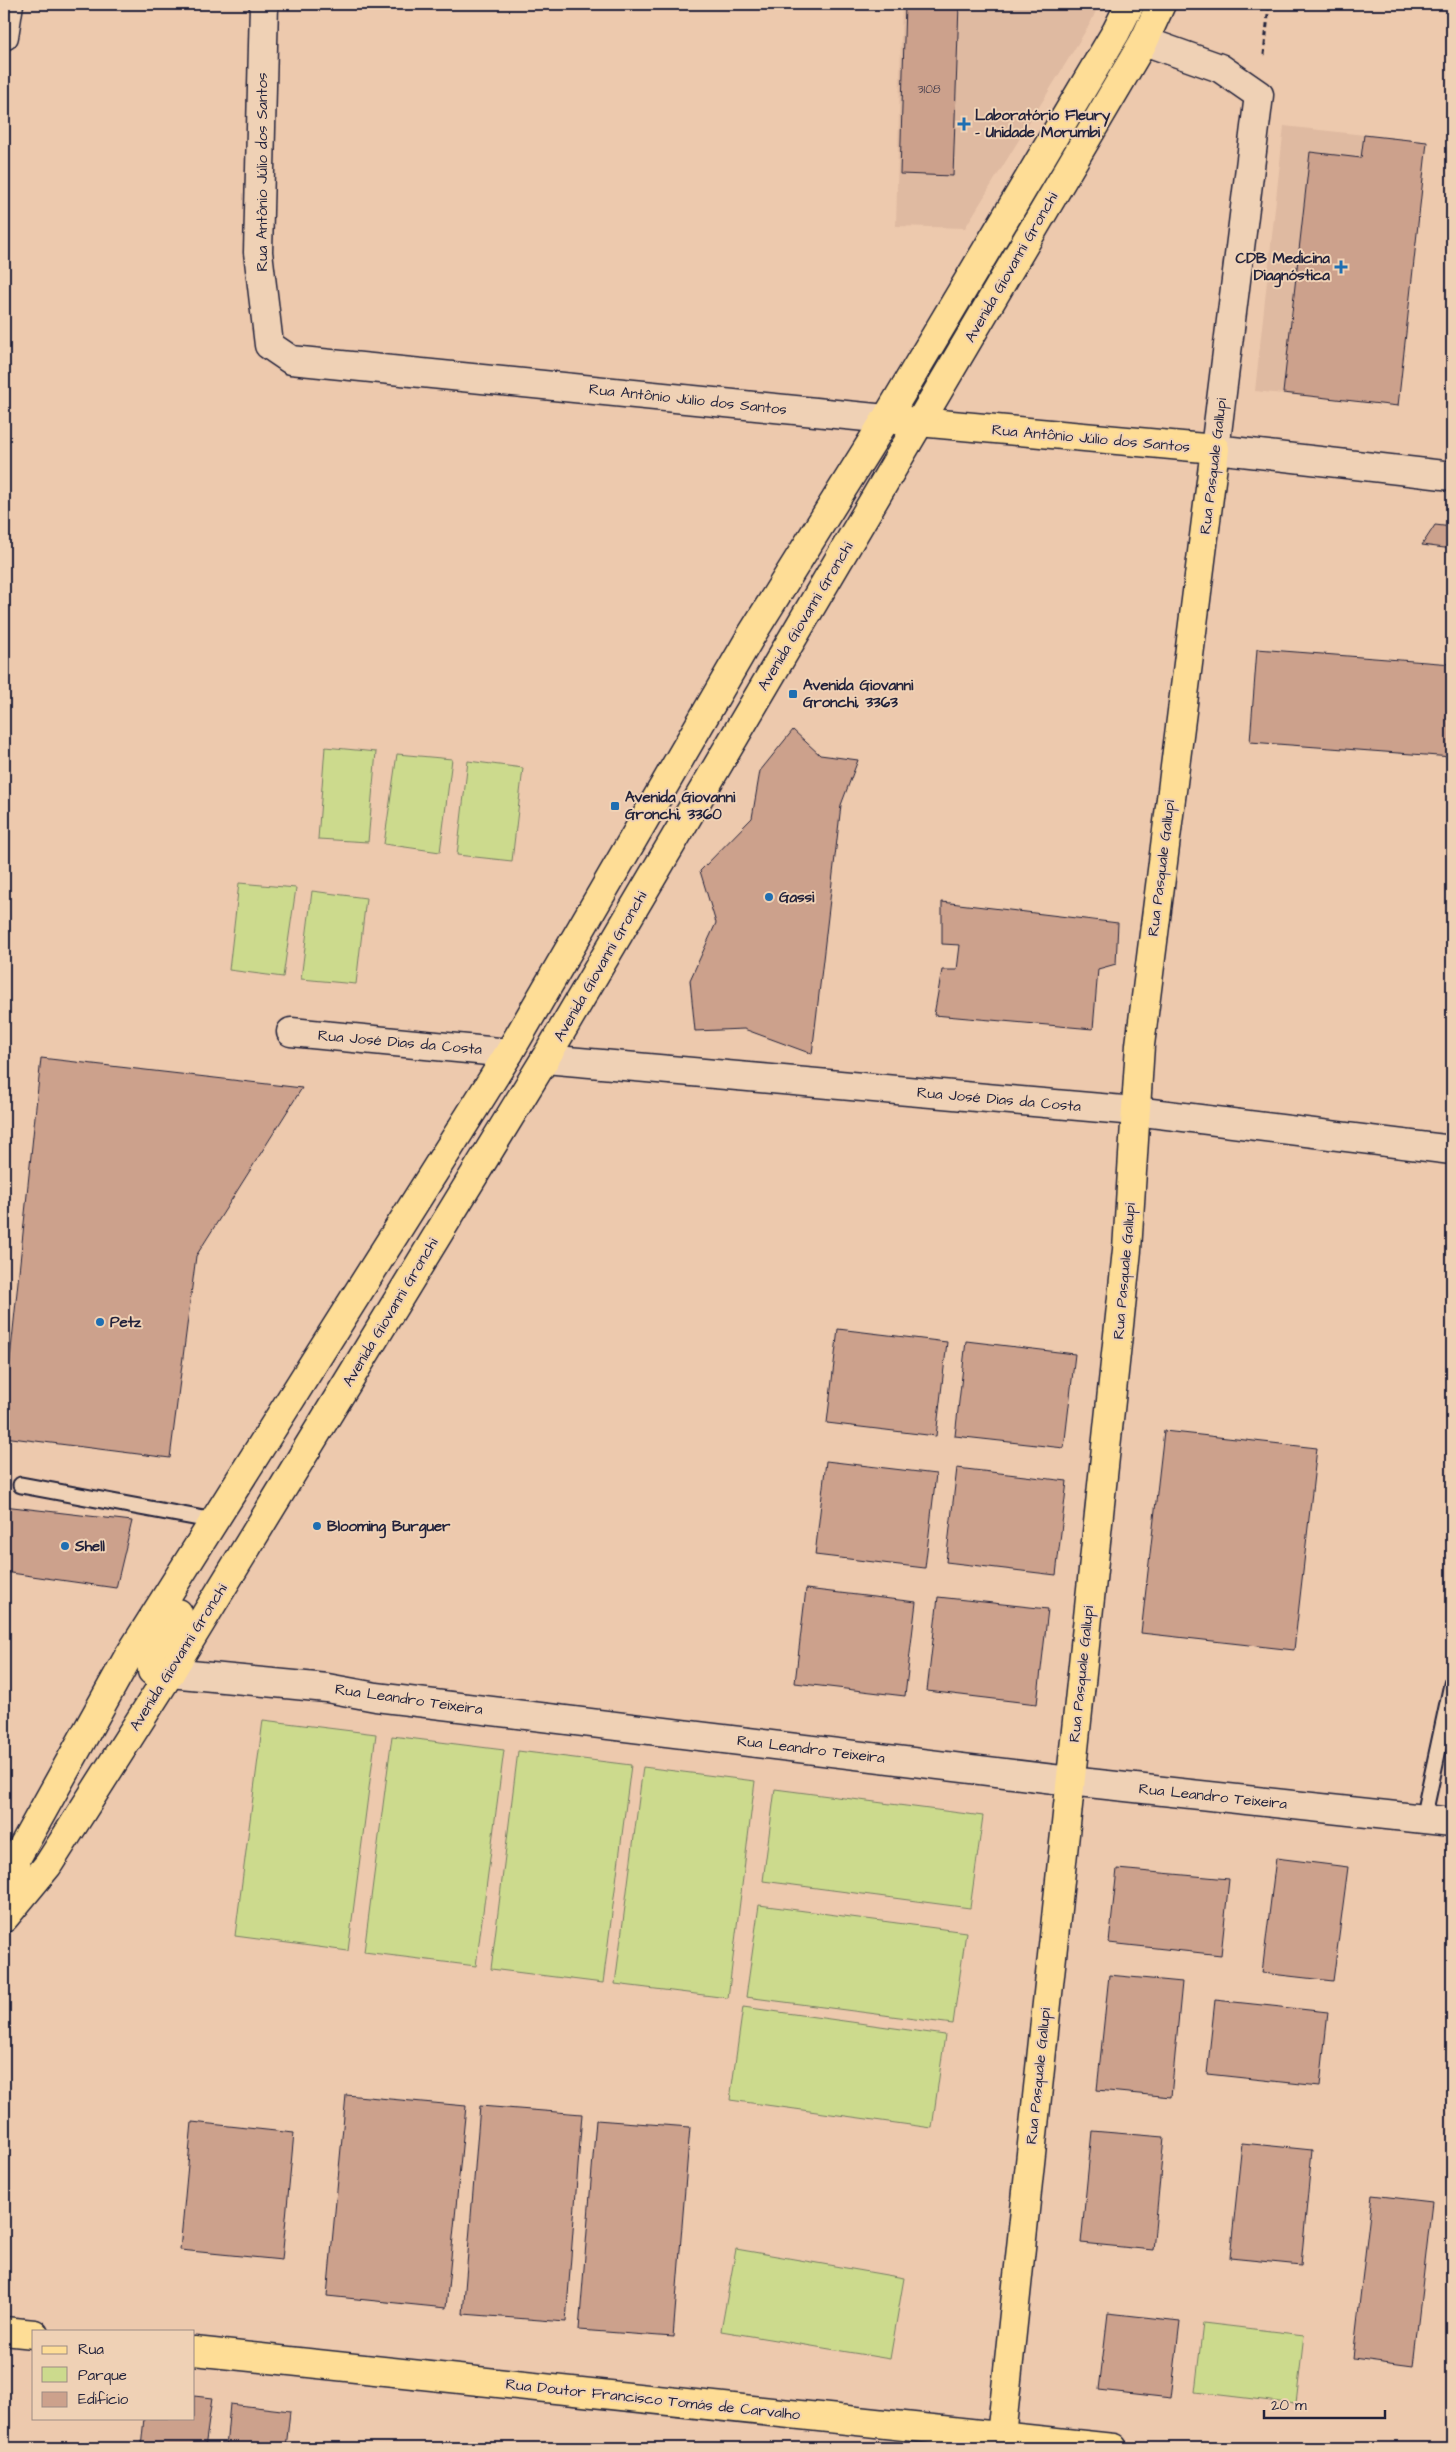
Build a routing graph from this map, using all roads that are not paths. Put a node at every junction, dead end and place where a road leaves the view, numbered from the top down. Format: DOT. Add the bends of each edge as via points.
graph roads {
  1 [pos="9,4"];
  2 [pos="264,4"];
  3 [pos="1130,4"];
  4 [pos="1160,4"];
  5 [pos="4,36"];
  6 [pos="1144,41"];
  7 [pos="886,419"];
  8 [pos="919,422"];
  9 [pos="1215,448"];
  10 [pos="1452,476"];
  11 [pos="291,1032"];
  12 [pos="509,1053"];
  13 [pos="545,1059"];
  14 [pos="1135,1111"];
  15 [pos="1452,1150"];
  16 [pos="244,1474"];
  17 [pos="21,1485"];
  18 [pos="215,1521"];
  19 [pos="170,1673"];
  20 [pos="1452,1684"];
  21 [pos="1070,1781"];
  22 [pos="1423,1819"];
  23 [pos="1452,1822"];
  24 [pos="7,1914"];
  25 [pos="4,2330"];
  26 [pos="32,2334"];
  27 [pos="195,2351"];
  28 [pos="1000,2442"];
  29 [pos="1113,2448"];
  1 -- 5 [label="street"];
  2 -- 7 [label="street, Rua Antônio Júlio dos Santos" via="258,252 268,345 291,360"];
  3 -- 7 [label="main road, Avenida Giovanni Gronchi"];
  4 -- 6 [label="main road, Avenida Giovanni Gronchi"];
  6 -- 8 [label="main road, Avenida Giovanni Gronchi"];
  6 -- 9 [label="street, Rua Pasquale Gallupi" via="1220,68 1259,95"];
  7 -- 8 [label="main road, Rua Antônio Júlio dos Santos"];
  7 -- 12 [label="main road, Avenida Giovanni Gronchi" via="752,634"];
  8 -- 9 [label="main road, Rua Antônio Júlio dos Santos"];
  8 -- 13 [label="main road, Avenida Giovanni Gronchi"];
  9 -- 10 [label="street, Rua Antônio Júlio dos Santos"];
  9 -- 14 [label="main road, Rua Pasquale Gallupi" via="1156,906"];
  11 -- 12 [label="street, Rua José Dias da Costa"];
  12 -- 16 [label="main road, Avenida Giovanni Gronchi"];
  13 -- 14 [label="street, Rua José Dias da Costa"];
  13 -- 19 [label="main road, Avenida Giovanni Gronchi"];
  14 -- 15 [label="street, Rua José Dias da Costa"];
  14 -- 21 [label="main road, Rua Pasquale Gallupi" via="1127,1250"];
  16 -- 18 [label="main road, Avenida Giovanni Gronchi"];
  16 -- 19 [label="main road" via="225,1528 152,1659 152,1671"];
  17 -- 18 [label="lane"];
  18 -- 24 [label="main road, Avenida Giovanni Gronchi" via="128,1659 17,1857"];
  19 -- 21 [label="street, Rua Leandro Teixeira" via="327,1688 386,1698"];
  19 -- 24 [label="main road, Avenida Giovanni Gronchi" via="48,1865"];
  20 -- 22 [label="lane"];
  21 -- 22 [label="street, Rua Leandro Teixeira"];
  21 -- 28 [label="main road, Rua Pasquale Gallupi"];
  22 -- 23 [label="street, Rua Leandro Teixeira"];
  25 -- 26 [label="main road"];
  27 -- 28 [label="main road, Rua Doutor Francisco Tomás de Carvalho"];
  28 -- 29 [label="main road, Rua Doutor Francisco Tomás de Carvalho"];
}
